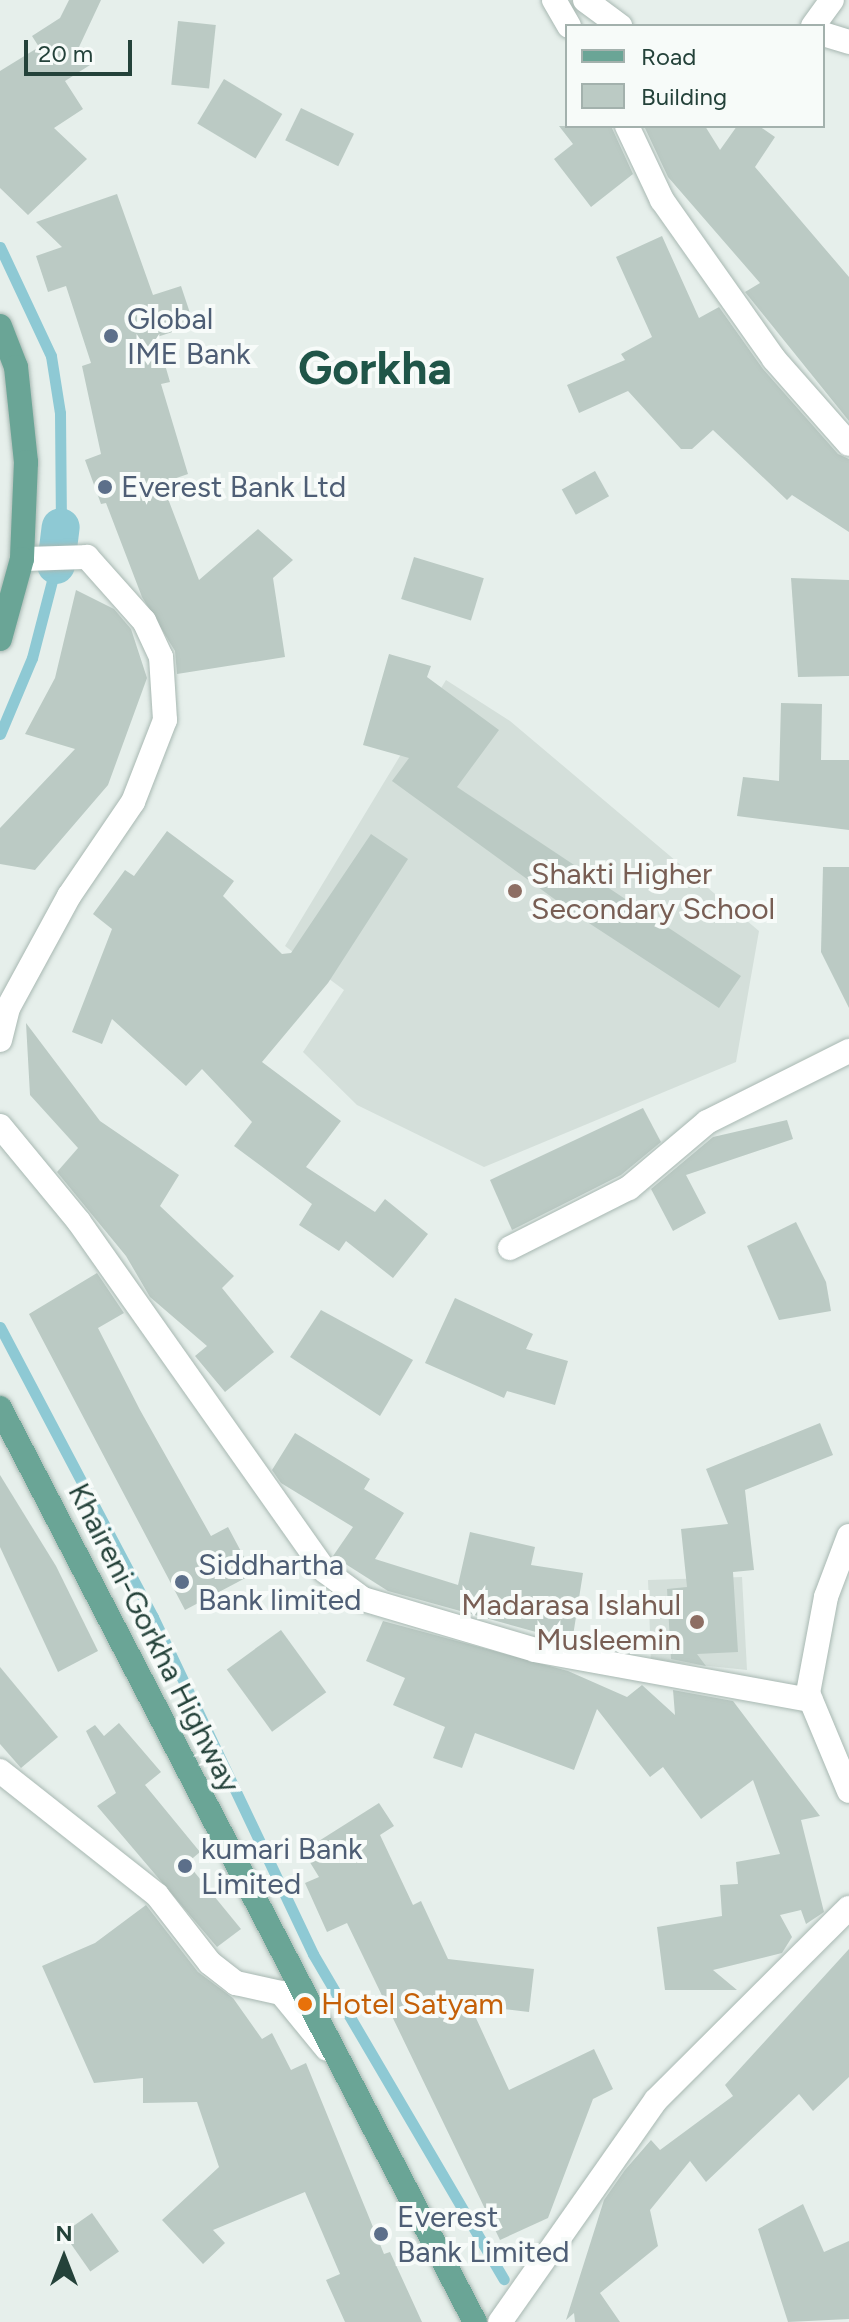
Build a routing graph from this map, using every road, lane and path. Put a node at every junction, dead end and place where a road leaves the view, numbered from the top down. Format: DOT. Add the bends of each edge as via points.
graph roads {
  1 [pos="554,0"];
  2 [pos="585,0"];
  3 [pos="832,0"];
  4 [pos="568,24"];
  5 [pos="617,24"];
  6 [pos="814,24"];
  7 [pos="825,35"];
  8 [pos="849,42"];
  9 [pos="628,128"];
  10 [pos="0,326"];
  11 [pos="849,444"];
  12 [pos="22,559"];
  13 [pos="0,639"];
  14 [pos="0,1040"];
  15 [pos="849,1051"];
  16 [pos="0,1126"];
  17 [pos="510,1248"];
  18 [pos="0,1408"];
  19 [pos="849,1536"];
  20 [pos="811,1700"];
  21 [pos="0,1771"];
  22 [pos="849,1791"];
  23 [pos="849,1908"];
  24 [pos="339,2063"];
  25 [pos="475,2322"];
  26 [pos="500,2322"];
  1 -- 4 [label="street"];
  2 -- 5 [label="street"];
  3 -- 6 [label="street"];
  7 -- 8 [label="street"];
  9 -- 11 [label="street" via="662,200 774,359"];
  10 -- 12 [label="main road" via="16,367 26,462"];
  12 -- 13 [label="main road"];
  12 -- 14 [label="street" via="87,557 135,610 161,657 165,720 133,802 69,896 8,1008"];
  15 -- 17 [label="street" via="707,1122 629,1188"];
  16 -- 20 [label="street" via="79,1222 325,1571 363,1599 535,1650"];
  18 -- 24 [label="main road, Khaireni-Gorkha Highway"];
  19 -- 20 [label="street" via="826,1597"];
  20 -- 22 [label="street"];
  21 -- 24 [label="street" via="157,1895 210,1963 236,1983 281,1993"];
  23 -- 26 [label="street" via="656,2100"];
  24 -- 25 [label="main road, Khaireni-Gorkha Highway"];
}
